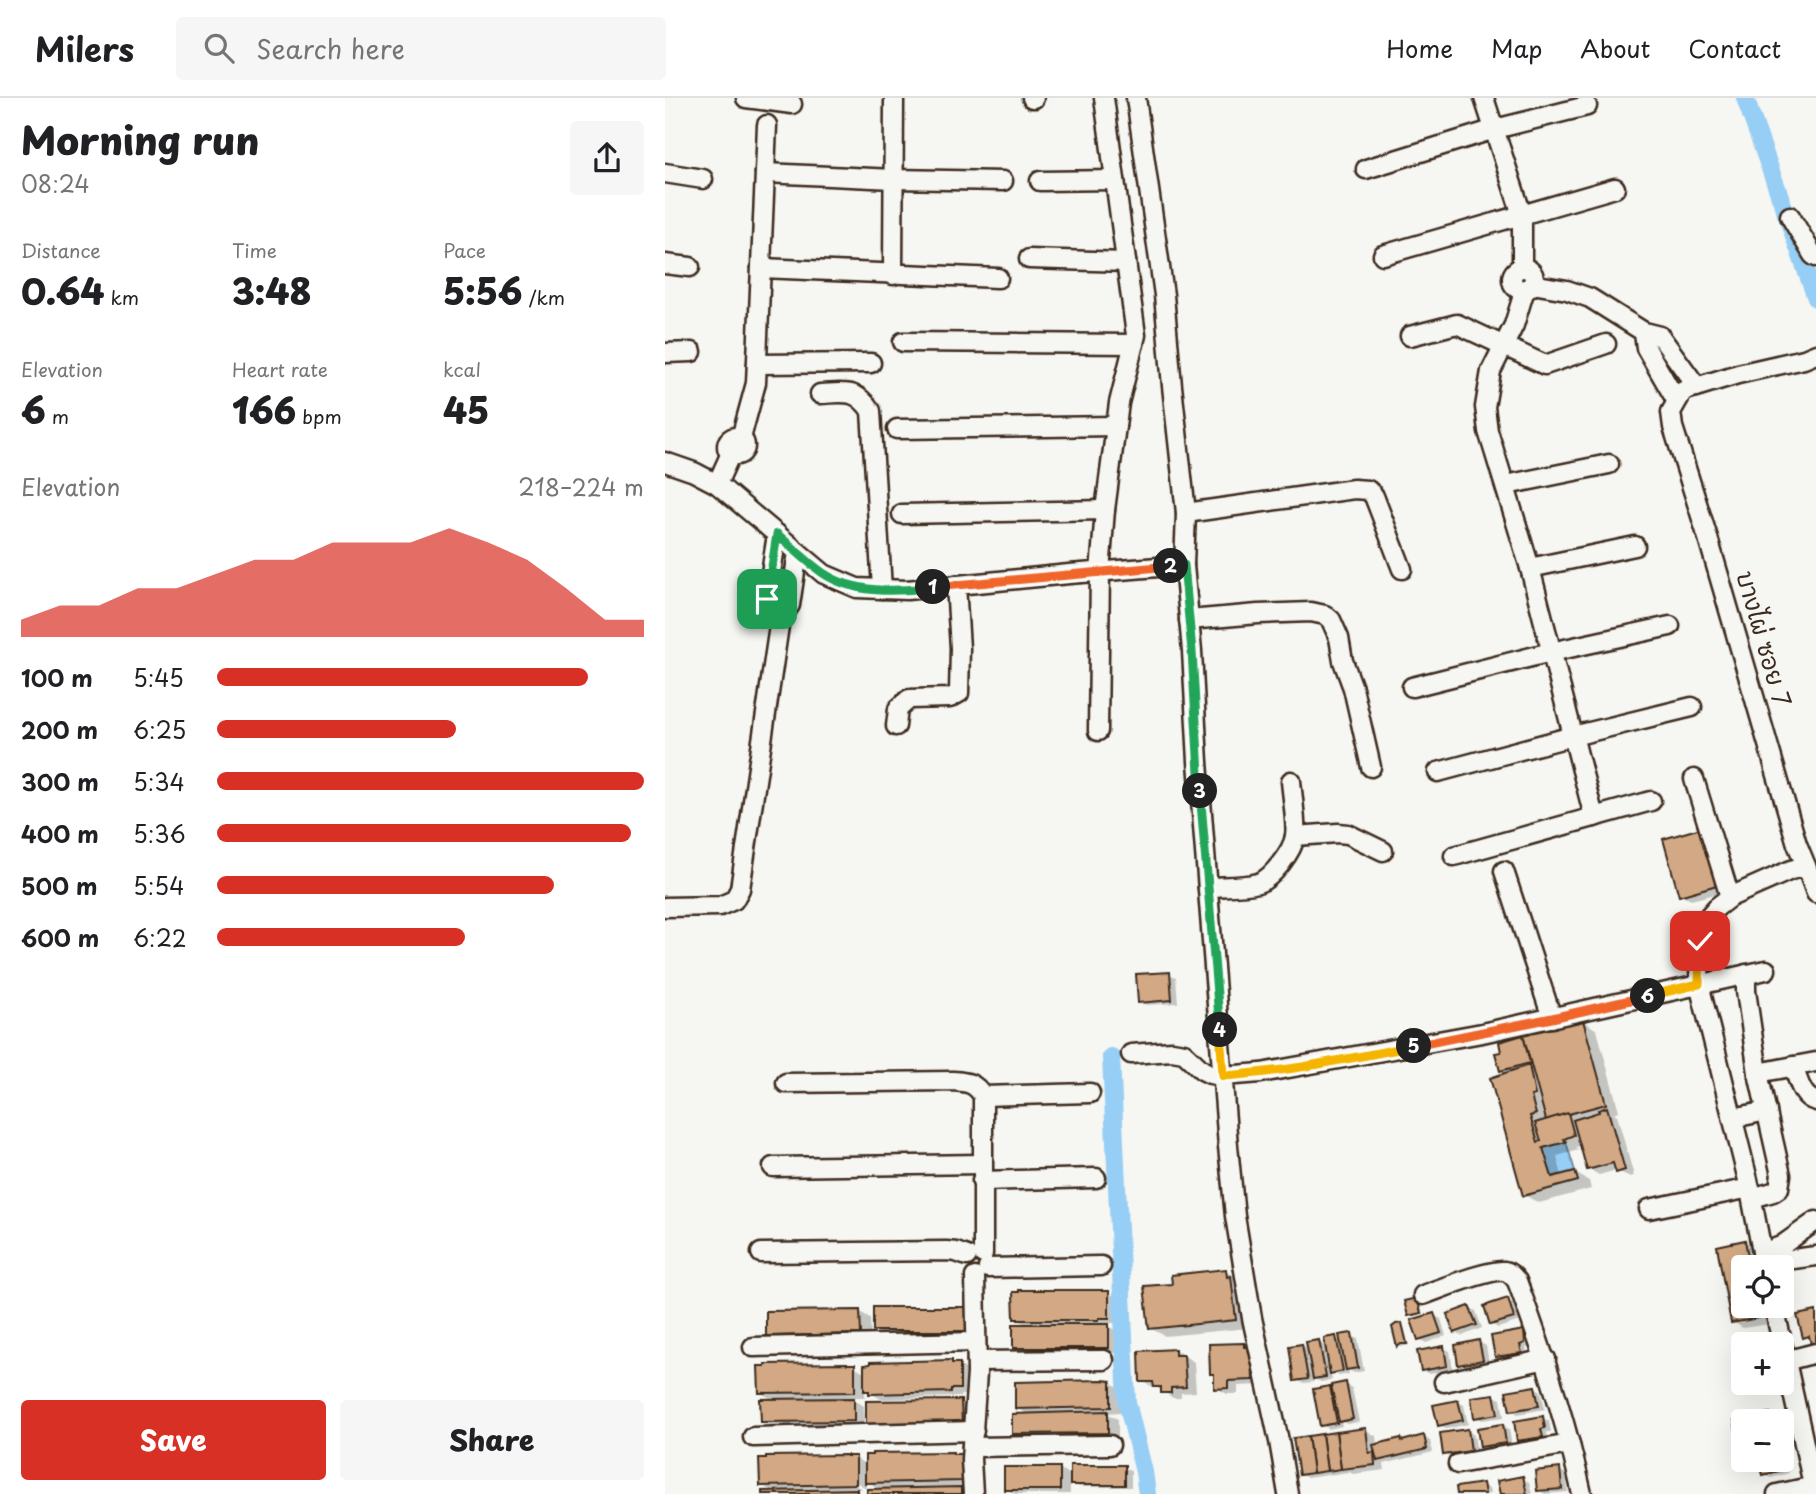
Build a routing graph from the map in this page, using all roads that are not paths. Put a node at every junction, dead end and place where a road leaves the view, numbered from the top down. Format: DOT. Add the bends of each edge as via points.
graph roads {
  1 [pos="746,98"];
  2 [pos="894,98"];
  3 [pos="1104,98"];
  4 [pos="1136,98"];
  5 [pos="1484,98"];
  6 [pos="792,104"];
  7 [pos="1587,106"];
  8 [pos="767,125"];
  9 [pos="1495,129"];
  10 [pos="1366,169"];
  11 [pos="665,173"];
  12 [pos="765,173"];
  13 [pos="703,179"];
  14 [pos="894,179"];
  15 [pos="1115,180"];
  16 [pos="1003,181"];
  17 [pos="1040,181"];
  18 [pos="1615,188"];
  19 [pos="1522,215"];
  20 [pos="1790,216"];
  21 [pos="1383,255"];
  22 [pos="1816,257"];
  23 [pos="1029,259"];
  24 [pos="1126,262"];
  25 [pos="665,264"];
  26 [pos="690,267"];
  27 [pos="761,268"];
  28 [pos="893,275"];
  29 [pos="998,278"];
  30 [pos="1529,287"];
  31 [pos="1644,332"];
  32 [pos="1409,337"];
  33 [pos="903,342"];
  34 [pos="1134,344"];
  35 [pos="1606,344"];
  36 [pos="1503,346"];
  37 [pos="692,352"];
  38 [pos="665,353"];
  39 [pos="1816,354"];
  40 [pos="757,363"];
  41 [pos="871,363"];
  42 [pos="1697,387"];
  43 [pos="820,394"];
  44 [pos="1676,400"];
  45 [pos="1116,426"];
  46 [pos="897,429"];
  47 [pos="665,462"];
  48 [pos="1609,464"];
  49 [pos="717,484"];
  50 [pos="1506,485"];
  51 [pos="1105,510"];
  52 [pos="1187,513"];
  53 [pos="902,514"];
  54 [pos="777,534"];
  55 [pos="1635,546"];
  56 [pos="798,552"];
  57 [pos="1184,565"];
  58 [pos="1530,568"];
  59 [pos="1402,569"];
  60 [pos="1101,572"];
  61 [pos="955,585"];
  62 [pos="882,589"];
  63 [pos="780,619"];
  64 [pos="1189,620"];
  65 [pos="1670,626"];
  66 [pos="1551,652"];
  67 [pos="1412,687"];
  68 [pos="1692,707"];
  69 [pos="896,726"];
  70 [pos="1098,731"];
  71 [pos="1573,736"];
  72 [pos="1371,766"];
  73 [pos="1438,772"];
  74 [pos="1694,779"];
  75 [pos="1291,781"];
  76 [pos="1651,801"];
  77 [pos="1594,817"];
  78 [pos="1295,836"];
  79 [pos="1383,851"];
  80 [pos="1454,856"];
  81 [pos="1806,866"];
  82 [pos="1504,871"];
  83 [pos="1208,887"];
  84 [pos="1816,893"];
  85 [pos="1730,897"];
  86 [pos="665,907"];
  87 [pos="1766,970"];
  88 [pos="1746,974"];
  89 [pos="1699,984"];
  90 [pos="1552,1018"];
  91 [pos="1131,1054"];
  92 [pos="1816,1062"];
  93 [pos="1793,1066"];
  94 [pos="1758,1073"];
  95 [pos="1223,1076"];
  96 [pos="786,1083"];
  97 [pos="1090,1093"];
  98 [pos="983,1096"];
  99 [pos="1816,1101"];
  100 [pos="1767,1111"];
  101 [pos="1733,1118"];
  102 [pos="773,1167"];
  103 [pos="982,1173"];
  104 [pos="1095,1178"];
  105 [pos="1751,1193"];
  106 [pos="1649,1209"];
  107 [pos="1816,1221"];
  108 [pos="761,1253"];
  109 [pos="1763,1255"];
  110 [pos="1771,1255"];
  111 [pos="1816,1256"];
  112 [pos="1794,1258"];
  113 [pos="978,1264"];
  114 [pos="1101,1266"];
  115 [pos="1423,1295"];
  116 [pos="976,1342"];
  117 [pos="753,1347"];
  118 [pos="1816,1353"];
  119 [pos="1546,1359"];
  120 [pos="1794,1359"];
  121 [pos="1104,1360"];
  122 [pos="977,1361"];
  123 [pos="1444,1382"];
  124 [pos="1794,1391"];
  125 [pos="753,1437"];
  126 [pos="973,1439"];
  127 [pos="1570,1444"];
  128 [pos="1810,1444"];
  129 [pos="1109,1445"];
  130 [pos="1458,1464"];
  131 [pos="1814,1490"];
  132 [pos="972,1494"];
  133 [pos="1288,1494"];
  134 [pos="1582,1494"];
  135 [pos="1777,1494"];
  1 -- 6 [label="street"];
  2 -- 14 [label="street"];
  3 -- 15 [label="street"];
  4 -- 52 [label="street" via="1164,295"];
  5 -- 9 [label="street"];
  7 -- 9 [label="street"];
  8 -- 12 [label="street"];
  9 -- 10 [label="street"];
  9 -- 19 [label="street"];
  11 -- 13 [label="street"];
  12 -- 14 [label="street"];
  12 -- 27 [label="street"];
  14 -- 16 [label="street"];
  14 -- 28 [label="street"];
  15 -- 17 [label="street"];
  15 -- 24 [label="street"];
  18 -- 19 [label="street"];
  19 -- 21 [label="street"];
  19 -- 30 [label="street" via="1522,268 1514,272 1512,280 1516,288"];
  20 -- 22 [label="street"];
  23 -- 24 [label="street"];
  24 -- 34 [label="street"];
  25 -- 26 [label="street"];
  27 -- 28 [label="street"];
  27 -- 40 [label="street"];
  28 -- 29 [label="street"];
  30 -- 31 [label="street" via="1567,290 1590,298"];
  30 -- 36 [label="street"];
  31 -- 42 [label="street" via="1660,336"];
  31 -- 44 [label="street" via="1646,348"];
  32 -- 36 [label="street" via="1457,324"];
  33 -- 34 [label="street"];
  34 -- 45 [label="street"];
  35 -- 36 [label="street" via="1545,365"];
  36 -- 50 [label="street" via="1491,371 1485,407"];
  37 -- 38 [label="street"];
  39 -- 42 [label="street"];
  40 -- 41 [label="street"];
  40 -- 49 [label="street" via="756,383 736,446"];
  42 -- 44 [label="street" via="1683,391"];
  43 -- 62 [label="street" via="849,392 863,398 871,411"];
  44 -- 81 [label="street, บางไผ่ ซอย 7" via="1671,412 1673,427"];
  45 -- 46 [label="street"];
  45 -- 51 [label="street"];
  47 -- 49 [label="street"];
  48 -- 50 [label="street"];
  49 -- 54 [label="street"];
  50 -- 58 [label="street"];
  51 -- 53 [label="street"];
  51 -- 60 [label="street"];
  52 -- 57 [label="street"];
  52 -- 59 [label="street" via="1368,490"];
  54 -- 56 [label="street"];
  54 -- 63 [label="street" via="767,599"];
  55 -- 58 [label="street"];
  56 -- 62 [label="street" via="824,574 857,588"];
  56 -- 63 [label="street" via="790,604"];
  57 -- 60 [label="street"];
  57 -- 64 [label="street"];
  58 -- 66 [label="street"];
  60 -- 61 [label="street"];
  60 -- 70 [label="street"];
  61 -- 62 [label="street"];
  61 -- 69 [label="street" via="960,693 950,698 909,699 898,709"];
  63 -- 86 [label="street" via="740,890 734,900 720,906"];
  64 -- 72 [label="street" via="1311,612 1325,615 1339,638"];
  64 -- 83 [label="street"];
  65 -- 66 [label="street"];
  66 -- 67 [label="street"];
  66 -- 71 [label="street"];
  68 -- 71 [label="street"];
  71 -- 73 [label="street"];
  71 -- 77 [label="street"];
  74 -- 85 [label="street"];
  75 -- 78 [label="street"];
  76 -- 77 [label="street"];
  77 -- 80 [label="street"];
  78 -- 79 [label="street" via="1348,834"];
  78 -- 83 [label="street" via="1265,880"];
  81 -- 84 [label="street, บางไผ่ ซอย 7"];
  81 -- 85 [label="street"];
  82 -- 90 [label="street"];
  83 -- 95 [label="street"];
  85 -- 89 [label="street" via="1704,926"];
  87 -- 88 [label="street"];
  88 -- 89 [label="street"];
  88 -- 94 [label="street"];
  89 -- 90 [label="street"];
  89 -- 101 [label="street"];
  90 -- 95 [label="street" via="1295,1068"];
  91 -- 95 [label="street" via="1184,1053 1202,1070"];
  92 -- 93 [label="street"];
  93 -- 94 [label="street"];
  93 -- 99 [label="street" via="1804,1094"];
  94 -- 100 [label="street"];
  95 -- 133 [label="street" via="1235,1216"];
  96 -- 98 [label="street" via="966,1082 976,1085"];
  97 -- 98 [label="street"];
  98 -- 103 [label="street"];
  100 -- 101 [label="street"];
  100 -- 105 [label="street" via="1781,1182 1773,1192"];
  101 -- 105 [label="street"];
  102 -- 103 [label="street"];
  103 -- 104 [label="street"];
  103 -- 113 [label="street"];
  105 -- 106 [label="street"];
  105 -- 109 [label="street"];
  107 -- 110 [label="street"];
  108 -- 113 [label="street" via="946,1251"];
  111 -- 112 [label="street"];
  113 -- 114 [label="street"];
  113 -- 116 [label="street"];
  115 -- 119 [label="street" via="1493,1272 1512,1274"];
  116 -- 117 [label="street"];
  116 -- 122 [label="street"];
  118 -- 120 [label="street"];
  119 -- 123 [label="street"];
  119 -- 127 [label="street"];
  121 -- 122 [label="street"];
  122 -- 126 [label="street"];
  124 -- 128 [label="street"];
  125 -- 126 [label="street"];
  126 -- 129 [label="street"];
  126 -- 132 [label="street"];
  127 -- 130 [label="street"];
  127 -- 134 [label="street"];
  128 -- 131 [label="street"];
  131 -- 135 [label="street"];
}
